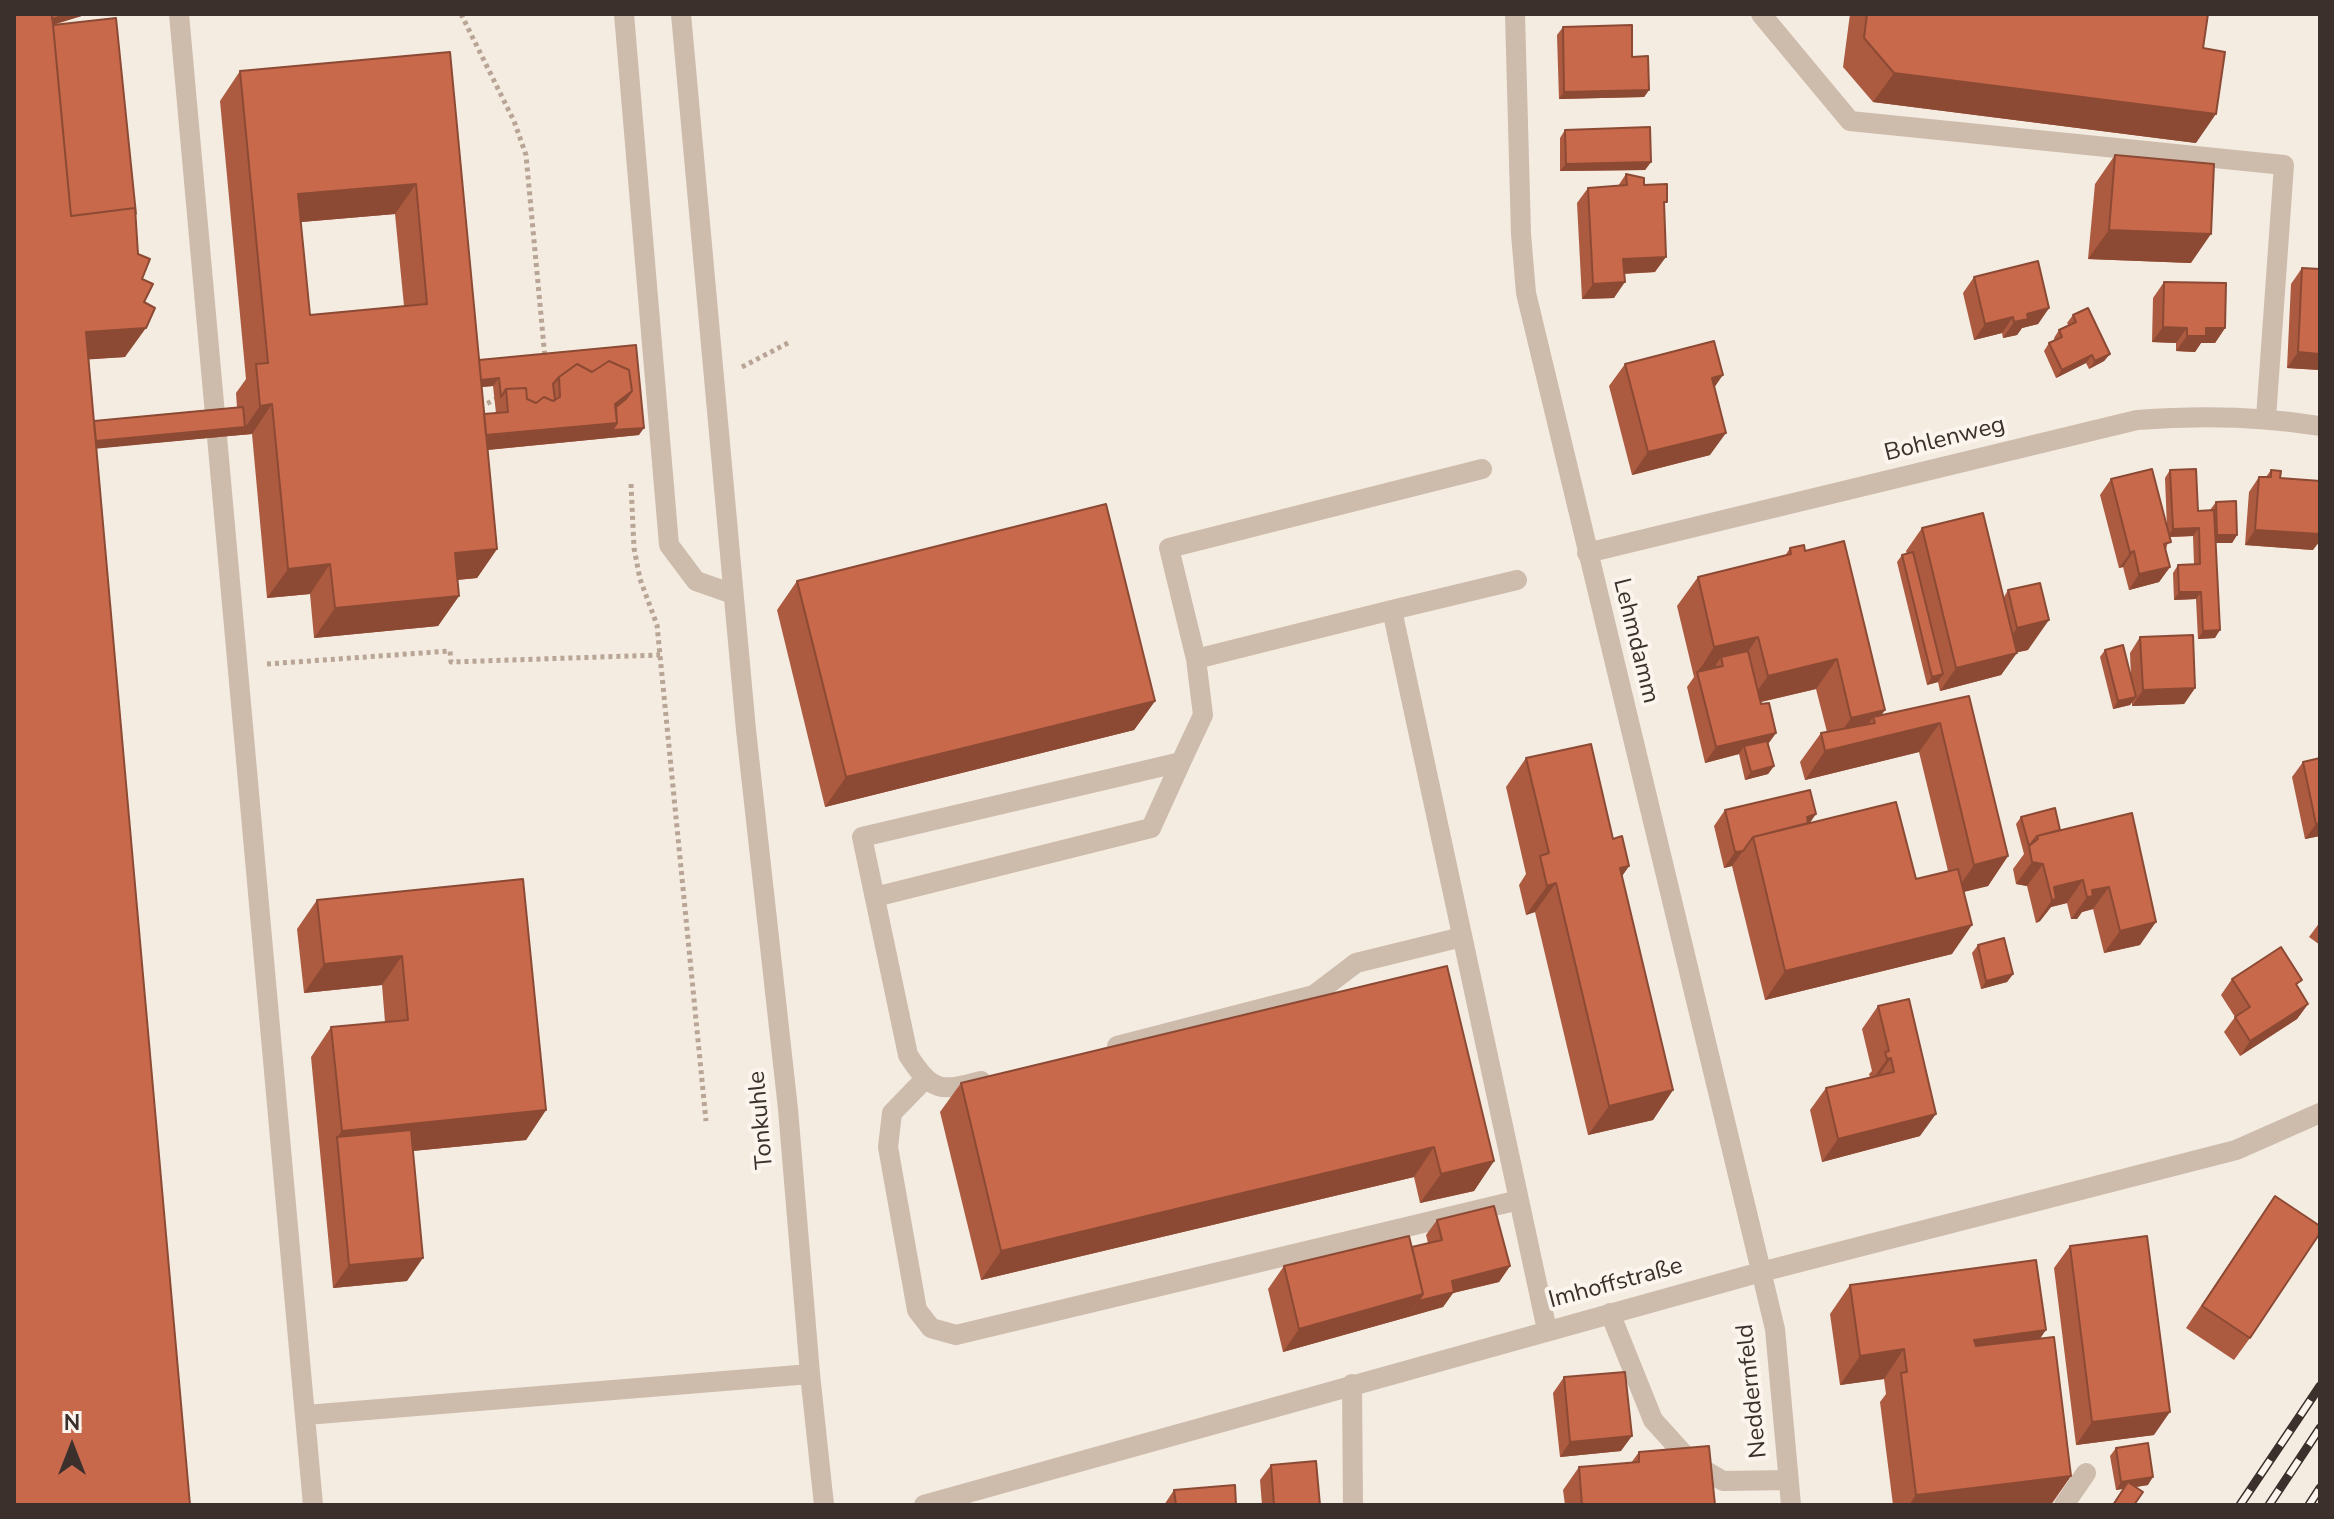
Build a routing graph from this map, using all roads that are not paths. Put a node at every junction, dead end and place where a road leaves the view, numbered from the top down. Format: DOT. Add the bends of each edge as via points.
graph roads {
  1 [pos="179,14"];
  2 [pos="624,14"];
  3 [pos="681,14"];
  4 [pos="1515,14"];
  5 [pos="1761,14"];
  6 [pos="2266,418"];
  7 [pos="2320,426"];
  8 [pos="1482,469"];
  9 [pos="1587,553"];
  10 [pos="1517,580"];
  11 [pos="733,594"];
  12 [pos="1392,610"];
  13 [pos="1196,659"];
  14 [pos="1181,762"];
  15 [pos="875,897"];
  16 [pos="1462,937"];
  17 [pos="1102,1050"];
  18 [pos="996,1077"];
  19 [pos="924,1080"];
  20 [pos="2320,1113"];
  21 [pos="1519,1200"];
  22 [pos="1761,1272"];
  23 [pos="1610,1313"];
  24 [pos="1547,1330"];
  25 [pos="810,1374"];
  26 [pos="1352,1384"];
  27 [pos="306,1415"];
  28 [pos="2086,1473"];
  29 [pos="1788,1480"];
  30 [pos="313,1505"];
  31 [pos="824,1505"];
  32 [pos="924,1505"];
  33 [pos="1353,1505"];
  34 [pos="1791,1505"];
  35 [pos="2064,1505"];
  1 -- 27 [label="street"];
  2 -- 11 [label="street" via="669,545 696,581"];
  3 -- 11 [label="street, Tonkuhle"];
  4 -- 9 [label="street, Lehmdamm" via="1526,293"];
  5 -- 6 [label="street" via="1850,121 2284,165"];
  6 -- 7 [label="street, Bohlenweg"];
  6 -- 9 [label="street, Bohlenweg" via="2137,420"];
  8 -- 13 [label="street" via="1169,548"];
  9 -- 22 [label="street, Lehmdamm"];
  10 -- 12 [label="street"];
  11 -- 25 [label="street, Tonkuhle" via="788,1109"];
  12 -- 13 [label="street"];
  12 -- 16 [label="street"];
  13 -- 14 [label="street" via="1203,715"];
  14 -- 15 [label="street" via="1151,828"];
  14 -- 15 [label="street" via="862,837"];
  15 -- 19 [label="street" via="908,1055"];
  16 -- 17 [label="street" via="1356,963 1314,995"];
  16 -- 21 [label="street"];
  18 -- 19 [label="street" via="950,1089"];
  19 -- 21 [label="street" via="892,1113 888,1147 917,1310 931,1328 956,1335"];
  20 -- 22 [label="street, Imhoffstraße" via="2236,1150"];
  21 -- 24 [label="street"];
  22 -- 23 [label="street, Imhoffstraße"];
  22 -- 29 [label="street, Neddernfeld" via="1775,1329"];
  23 -- 24 [label="street, Imhoffstraße"];
  23 -- 29 [label="street" via="1653,1420 1691,1462 1723,1481"];
  24 -- 26 [label="street, Imhoffstraße"];
  25 -- 27 [label="street"];
  25 -- 31 [label="street, Tonkuhle"];
  26 -- 32 [label="street, Imhoffstraße"];
  26 -- 33 [label="street"];
  27 -- 30 [label="street"];
  28 -- 35 [label="street"];
  29 -- 34 [label="street, Neddernfeld"];
}
